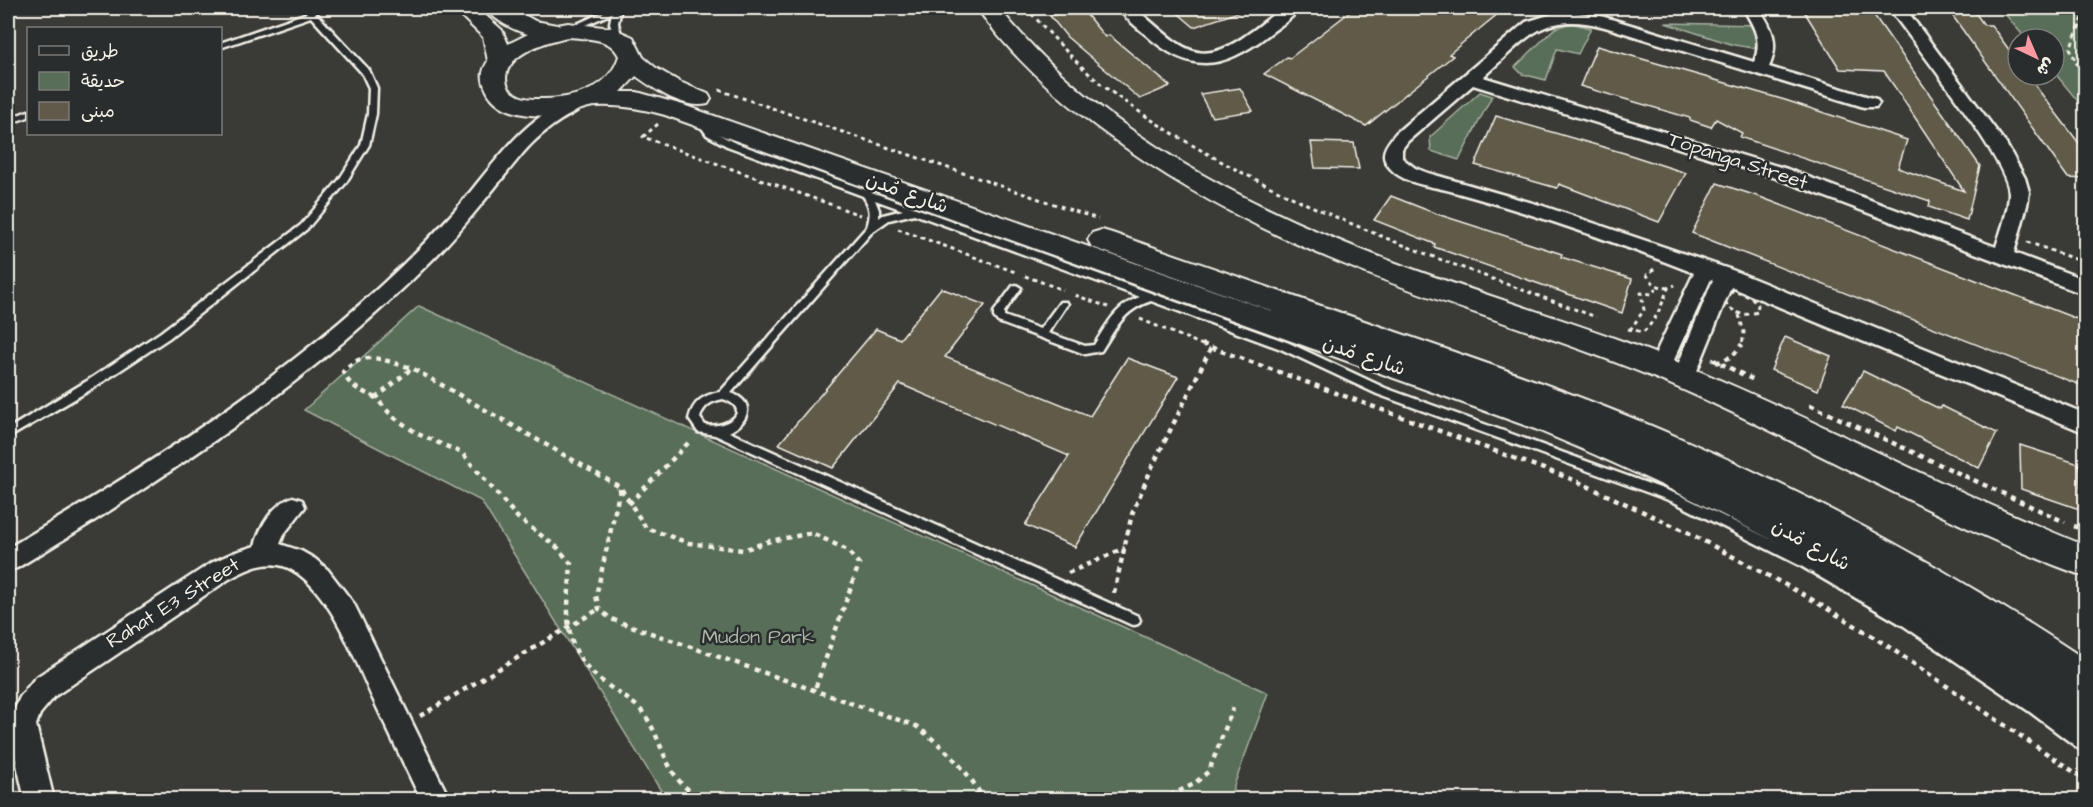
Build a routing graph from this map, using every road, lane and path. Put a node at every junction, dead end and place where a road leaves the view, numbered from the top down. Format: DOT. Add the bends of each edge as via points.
graph roads {
  1 [pos="464,8"];
  2 [pos="497,8"];
  3 [pos="617,8"];
  4 [pos="988,8"];
  5 [pos="1026,8"];
  6 [pos="1126,8"];
  7 [pos="1292,8"];
  8 [pos="1751,8"];
  9 [pos="1897,8"];
  10 [pos="309,11"];
  11 [pos="2085,11"];
  12 [pos="562,31"];
  13 [pos="222,45"];
  14 [pos="625,49"];
  15 [pos="500,61"];
  16 [pos="1760,68"];
  17 [pos="2085,73"];
  18 [pos="1468,78"];
  19 [pos="585,102"];
  20 [pos="1870,103"];
  21 [pos="521,106"];
  22 [pos="27,114"];
  23 [pos="699,118"];
  24 [pos="8,122"];
  25 [pos="525,138"];
  26 [pos="867,194"];
  27 [pos="915,212"];
  28 [pos="869,230"];
  29 [pos="2009,235"];
  30 [pos="2003,258"];
  31 [pos="2085,263"];
  32 [pos="1658,268"];
  33 [pos="1715,271"];
  34 [pos="1675,277"];
  35 [pos="1114,284"];
  36 [pos="1658,286"];
  37 [pos="1016,288"];
  38 [pos="1668,288"];
  39 [pos="2085,288"];
  40 [pos="1151,297"];
  41 [pos="1063,304"];
  42 [pos="1120,311"];
  43 [pos="1739,315"];
  44 [pos="1598,318"];
  45 [pos="1620,326"];
  46 [pos="1630,330"];
  47 [pos="1643,332"];
  48 [pos="1042,334"];
  49 [pos="1673,337"];
  50 [pos="1695,347"];
  51 [pos="1211,348"];
  52 [pos="1716,363"];
  53 [pos="412,368"];
  54 [pos="1672,372"];
  55 [pos="1759,382"];
  56 [pos="723,395"];
  57 [pos="376,398"];
  58 [pos="1802,402"];
  59 [pos="2085,424"];
  60 [pos="702,429"];
  61 [pos="719,432"];
  62 [pos="8,434"];
  63 [pos="620,487"];
  64 [pos="629,504"];
  65 [pos="293,507"];
  66 [pos="2085,530"];
  67 [pos="1126,548"];
  68 [pos="267,552"];
  69 [pos="8,560"];
  70 [pos="2085,562"];
  71 [pos="1048,582"];
  72 [pos="1110,608"];
  73 [pos="600,609"];
  74 [pos="1134,620"];
  75 [pos="567,627"];
  76 [pos="2085,682"];
  77 [pos="815,689"];
  78 [pos="1233,708"];
  79 [pos="19,710"];
  80 [pos="2085,721"];
  81 [pos="401,727"];
  82 [pos="2085,748"];
  83 [pos="40,800"];
  84 [pos="436,800"];
  85 [pos="706,800"];
  86 [pos="984,800"];
  87 [pos="1161,800"];
  1 -- 15 [label="street" via="494,35"];
  2 -- 12 [label="street" via="528,27"];
  3 -- 12 [label="lane"];
  3 -- 14 [label="lane" via="614,23"];
  4 -- 54 [label="street" via="1018,45 1090,110 1151,154 1211,190 1355,258"];
  5 -- 44 [label="path" via="1109,90 1177,135 1297,201 1394,242"];
  6 -- 7 [label="street" via="1183,55 1207,60 1229,55"];
  8 -- 16 [label="street" via="1767,39 1768,50"];
  9 -- 29 [label="street" via="2010,163 2019,192"];
  10 -- 13 [label="lane"];
  10 -- 62 [label="lane" via="366,72 373,88 365,145 342,182 304,227 165,335"];
  11 -- 17 [label="path" via="2070,48"];
  12 -- 14 [label="street" via="596,31"];
  12 -- 15 [label="street" via="533,39"];
  14 -- 19 [label="street" via="627,74 615,87"];
  14 -- 76 [label="street, شارع مُدن" via="647,74 690,96 1619,425 1791,505 1881,554 1976,610"];
  15 -- 21 [label="street" via="494,75 495,88 504,99"];
  16 -- 18 [label="street" via="1593,19 1558,17 1532,25"];
  16 -- 20 [label="street"];
  18 -- 30 [label="street, Topanga Street" via="1780,173"];
  18 -- 33 [label="street" via="1395,144 1392,153 1404,171"];
  19 -- 21 [label="street, شارع مُدن" via="546,109"];
  19 -- 23 [label="street, شارع مُدن" via="637,100"];
  19 -- 25 [label="street" via="547,120"];
  21 -- 25 [label="street"];
  22 -- 24 [label="lane"];
  23 -- 26 [label="lane" via="719,140"];
  23 -- 80 [label="street, شارع مُدن" via="1603,442 1720,496 1842,562 1993,655"];
  25 -- 69 [label="street" via="475,202 408,271 324,346 220,425 96,508"];
  26 -- 27 [label="lane"];
  26 -- 28 [label="lane" via="876,214"];
  27 -- 28 [label="lane" via="886,217"];
  27 -- 35 [label="lane"];
  28 -- 56 [label="lane"];
  29 -- 30 [label="street"];
  29 -- 31 [label="path"];
  30 -- 39 [label="street, Topanga Street"];
  32 -- 36 [label="path" via="1647,275"];
  33 -- 49 [label="street"];
  33 -- 50 [label="street"];
  33 -- 59 [label="street"];
  34 -- 38 [label="path" via="1676,284"];
  35 -- 40 [label="lane"];
  35 -- 42 [label="lane" via="1120,297"];
  36 -- 38 [label="path"];
  36 -- 46 [label="path" via="1652,294 1641,293 1644,309"];
  37 -- 48 [label="lane" via="999,317"];
  38 -- 47 [label="path" via="1659,311"];
  40 -- 42 [label="lane"];
  40 -- 82 [label="lane" via="1285,346 1381,392 1646,486 1710,514 1805,562 1908,622 2035,708"];
  41 -- 48 [label="lane"];
  42 -- 48 [label="lane" via="1097,348 1091,351"];
  43 -- 52 [label="path" via="1745,328 1744,342 1737,354"];
  45 -- 46 [label="path"];
  46 -- 47 [label="path"];
  47 -- 49 [label="path"];
  49 -- 54 [label="street"];
  50 -- 52 [label="path"];
  50 -- 54 [label="street"];
  51 -- 67 [label="path" via="1132,514"];
  52 -- 55 [label="path"];
  53 -- 57 [label="path"];
  53 -- 57 [label="path" via="370,358 353,362 343,372 345,378"];
  53 -- 63 [label="path"];
  54 -- 70 [label="street" via="1957,507"];
  56 -- 60 [label="lane" via="699,405 694,418"];
  56 -- 61 [label="lane" via="739,401 742,408 741,416 729,429"];
  57 -- 75 [label="path" via="392,416 418,434 462,453 518,518 558,548 571,564"];
  58 -- 66 [label="path"];
  60 -- 61 [label="lane"];
  60 -- 64 [label="path"];
  61 -- 71 [label="lane"];
  63 -- 64 [label="path"];
  63 -- 73 [label="path" via="596,596"];
  64 -- 77 [label="path" via="645,528 689,543 743,550 812,532 847,550 858,564"];
  65 -- 68 [label="street" via="273,529"];
  67 -- 71 [label="path"];
  67 -- 72 [label="path"];
  68 -- 79 [label="street, Rahat E3 Street" via="242,558 220,570 45,687"];
  68 -- 81 [label="street" via="287,554 333,594"];
  71 -- 72 [label="lane"];
  72 -- 74 [label="lane"];
  73 -- 75 [label="path"];
  73 -- 77 [label="path" via="611,619"];
  75 -- 81 [label="path"];
  75 -- 85 [label="path" via="581,660 648,719 672,772 684,787"];
  77 -- 86 [label="path" via="916,726 946,747"];
  78 -- 87 [label="path" via="1209,771 1194,784"];
  79 -- 83 [label="street, Rahat E3 Street"];
  81 -- 84 [label="street"];
}
